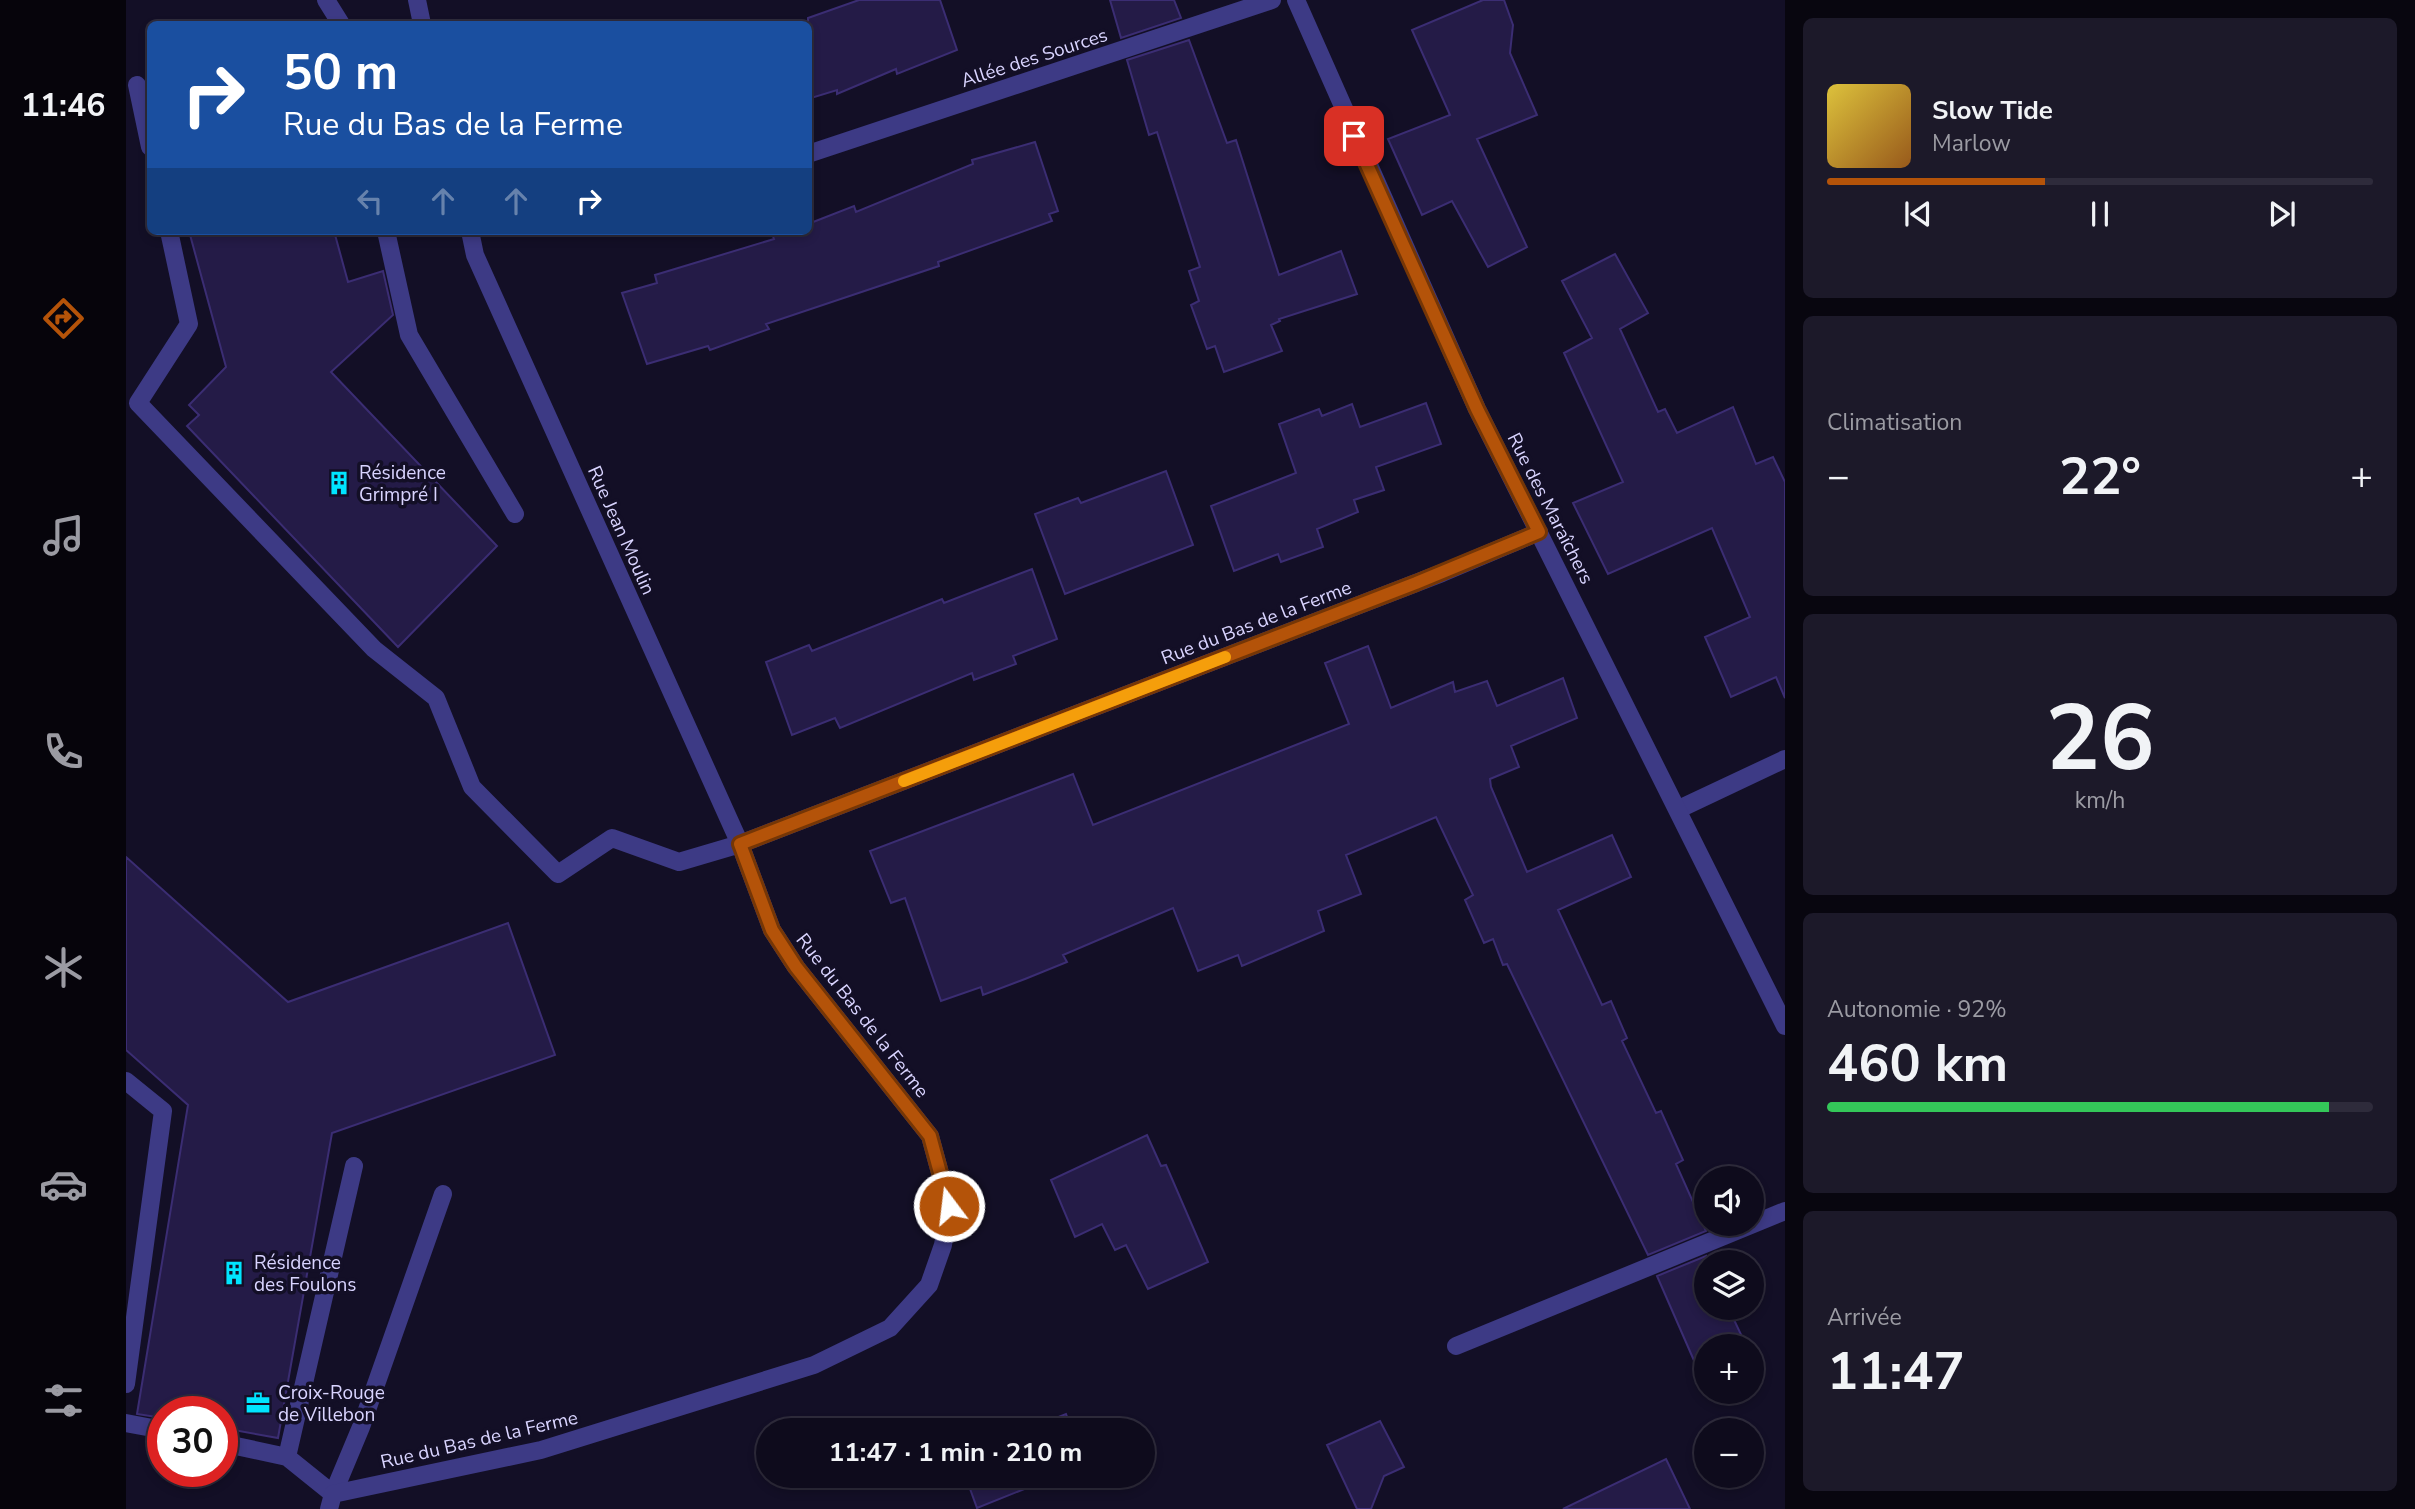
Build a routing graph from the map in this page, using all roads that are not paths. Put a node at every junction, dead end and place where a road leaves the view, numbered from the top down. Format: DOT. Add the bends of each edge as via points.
graph roads {
  1 [pos="326,0"];
  2 [pos="417,0"];
  3 [pos="1272,0"];
  4 [pos="1296,0"];
  5 [pos="339,21"];
  6 [pos="421,21"];
  7 [pos="137,85"];
  8 [pos="147,133"];
  9 [pos="812,153"];
  10 [pos="170,235"];
  11 [pos="387,235"];
  12 [pos="471,235"];
  13 [pos="515,514"];
  14 [pos="1539,532"];
  15 [pos="1785,759"];
  16 [pos="1679,809"];
  17 [pos="740,844"];
  18 [pos="1785,1027"];
  19 [pos="126,1081"];
  20 [pos="354,1166"];
  21 [pos="443,1194"];
  22 [pos="1785,1211"];
  23 [pos="1456,1346"];
  24 [pos="126,1384"];
  25 [pos="126,1423"];
  26 [pos="147,1427"];
  27 [pos="238,1446"];
  28 [pos="287,1457"];
  29 [pos="331,1502"];
  1 -- 5 [label="street"];
  2 -- 6 [label="street"];
  3 -- 9 [label="street, Allée des Sources"];
  4 -- 14 [label="street, Rue des Maraîchers" via="1477,409"];
  7 -- 8 [label="street"];
  10 -- 17 [label="street" via="189,324 138,403 374,649 436,698 472,787 558,874 612,838 679,862"];
  11 -- 13 [label="street" via="409,335"];
  12 -- 17 [label="street, Rue Jean Moulin" via="475,255"];
  14 -- 16 [label="street, Rue des Maraîchers"];
  14 -- 17 [label="street, Rue du Bas de la Ferme"];
  15 -- 16 [label="street"];
  16 -- 18 [label="street, Rue des Maraîchers"];
  17 -- 29 [label="street, Rue du Bas de la Ferme" via="772,930 790,958 930,1136 949,1206 943,1245 929,1285 890,1328 814,1365 541,1450"];
  19 -- 24 [label="street" via="163,1111"];
  20 -- 28 [label="street"];
  21 -- 29 [label="street"];
  22 -- 23 [label="street"];
  25 -- 26 [label="street"];
  27 -- 28 [label="street"];
  28 -- 29 [label="street"];
}
